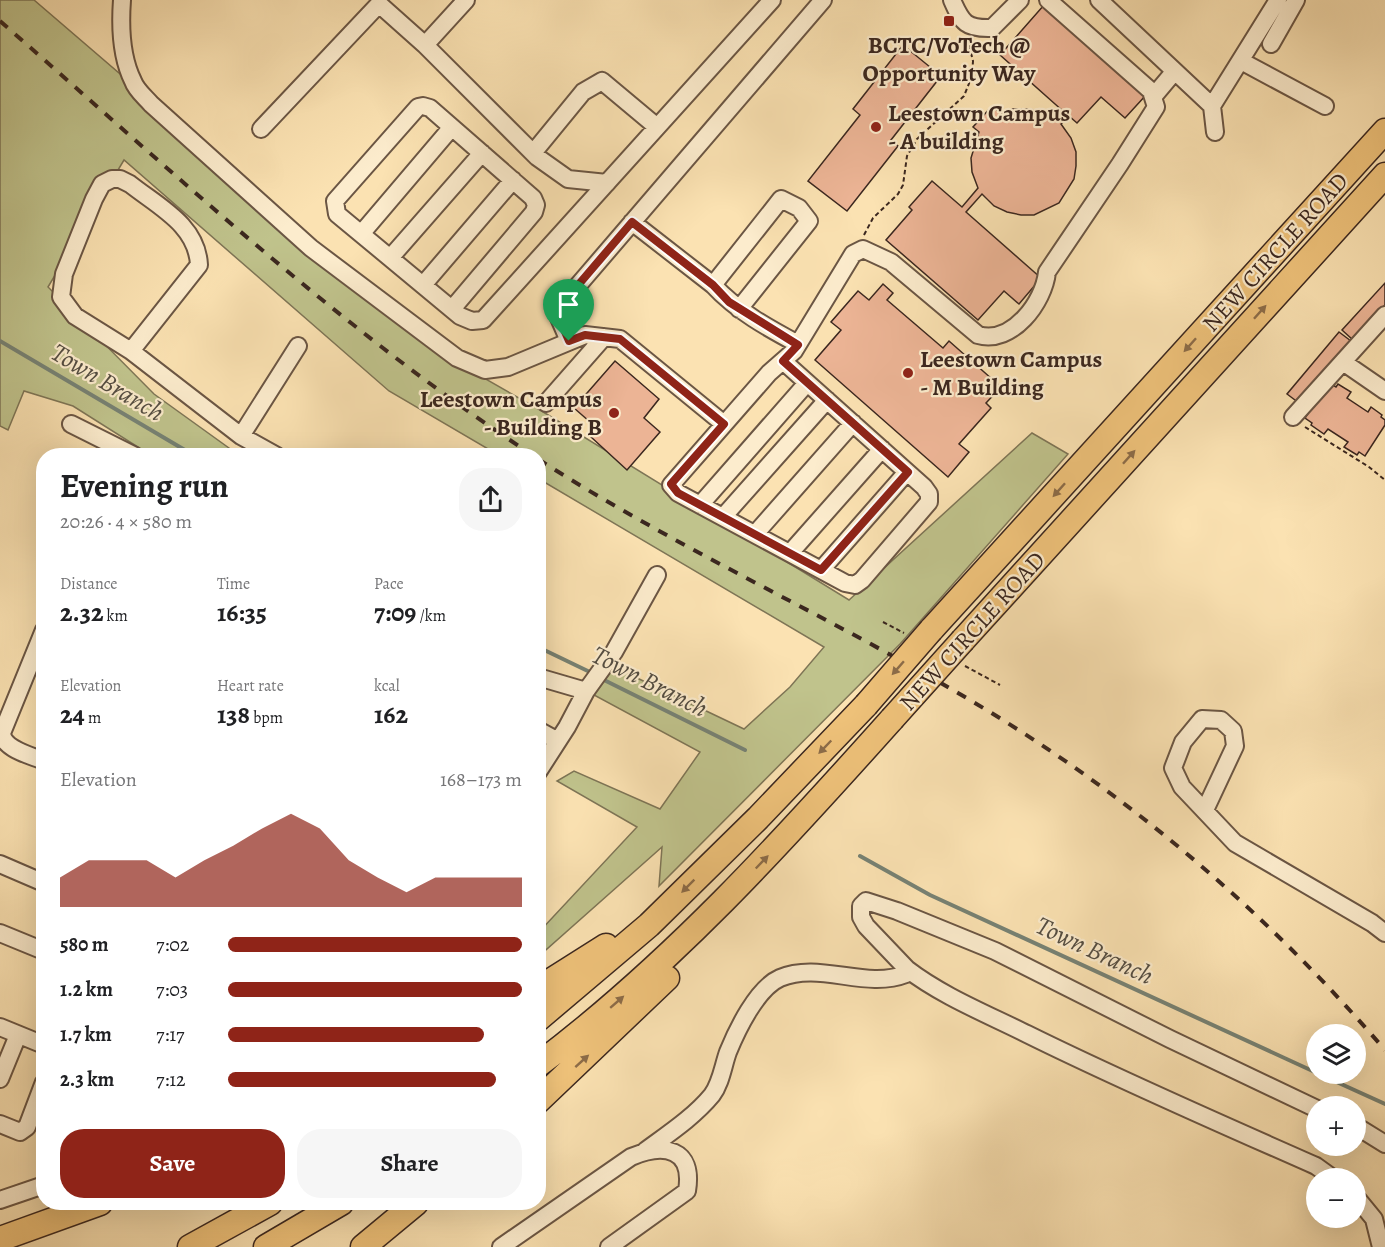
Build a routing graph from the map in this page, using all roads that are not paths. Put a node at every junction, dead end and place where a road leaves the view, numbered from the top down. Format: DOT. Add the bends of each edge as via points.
graph roads {
  1 [pos="122,0"];
  2 [pos="466,0"];
  3 [pos="772,0"];
  4 [pos="823,0"];
  5 [pos="952,0"];
  6 [pos="1020,0"];
  7 [pos="1048,0"];
  8 [pos="1099,0"];
  9 [pos="1278,0"];
  10 [pos="1296,0"];
  11 [pos="1274,23"];
  12 [pos="1271,44"];
  13 [pos="425,45"];
  14 [pos="1241,61"];
  15 [pos="1174,72"];
  16 [pos="1153,97"];
  17 [pos="1212,106"];
  18 [pos="1325,106"];
  19 [pos="452,127"];
  20 [pos="657,127"];
  21 [pos="261,129"];
  22 [pos="1385,131"];
  23 [pos="1215,132"];
  24 [pos="482,153"];
  25 [pos="533,153"];
  26 [pos="1385,175"];
  27 [pos="513,180"];
  28 [pos="607,183"];
  29 [pos="632,222"];
  30 [pos="361,234"];
  31 [pos="390,258"];
  32 [pos="423,285"];
  33 [pos="713,285"];
  34 [pos="452,309"];
  35 [pos="740,309"];
  36 [pos="1385,315"];
  37 [pos="604,337"];
  38 [pos="569,341"];
  39 [pos="798,345"];
  40 [pos="298,346"];
  41 [pos="131,351"];
  42 [pos="783,361"];
  43 [pos="1343,362"];
  44 [pos="807,383"];
  45 [pos="1385,391"];
  46 [pos="827,400"];
  47 [pos="546,403"];
  48 [pos="1293,417"];
  49 [pos="853,423"];
  50 [pos="71,424"];
  51 [pos="724,424"];
  52 [pos="241,436"];
  53 [pos="119,448"];
  54 [pos="263,448"];
  55 [pos="882,449"];
  56 [pos="908,472"];
  57 [pos="700,505"];
  58 [pos="723,517"];
  59 [pos="754,534"];
  60 [pos="789,553"];
  61 [pos="821,570"];
  62 [pos="657,575"];
  63 [pos="36,650"];
  64 [pos="546,679"];
  65 [pos="590,687"];
  66 [pos="546,731"];
  67 [pos="563,734"];
  68 [pos="36,757"];
  69 [pos="546,760"];
  70 [pos="1204,810"];
  71 [pos="0,864"];
  72 [pos="36,880"];
  73 [pos="706,919"];
  74 [pos="649,925"];
  75 [pos="0,933"];
  76 [pos="1385,933"];
  77 [pos="36,948"];
  78 [pos="907,969"];
  79 [pos="546,984"];
  80 [pos="546,1012"];
  81 [pos="0,1027"];
  82 [pos="18,1035"];
  83 [pos="36,1042"];
  84 [pos="546,1058"];
  85 [pos="0,1079"];
  86 [pos="546,1093"];
  87 [pos="36,1103"];
  88 [pos="1306,1104"];
  89 [pos="0,1124"];
  90 [pos="1366,1132"];
  91 [pos="1385,1144"];
  92 [pos="645,1151"];
  93 [pos="1319,1168"];
  94 [pos="36,1188"];
  95 [pos="0,1200"];
  96 [pos="1366,1209"];
  97 [pos="81,1210"];
  98 [pos="257,1210"];
  99 [pos="329,1210"];
  100 [pos="408,1210"];
  101 [pos="0,1239"];
  102 [pos="190,1247"];
  103 [pos="266,1247"];
  104 [pos="363,1247"];
  105 [pos="501,1247"];
  106 [pos="609,1247"];
  107 [pos="1381,1247"];
  1 -- 38 [label="street" via="124,53 133,83 151,104 310,248 469,364 485,370 508,367"];
  2 -- 13 [label="street"];
  3 -- 20 [label="street"];
  4 -- 29 [label="street"];
  5 -- 6 [label="street" via="960,18 980,29 993,28"];
  7 -- 16 [label="street" via="1151,91"];
  8 -- 15 [label="street"];
  9 -- 11 [label="street"];
  10 -- 11 [label="street"];
  11 -- 12 [label="street"];
  11 -- 14 [label="street"];
  13 -- 21 [label="street" via="378,4"];
  13 -- 25 [label="street"];
  14 -- 17 [label="street"];
  14 -- 18 [label="street"];
  15 -- 16 [label="street"];
  15 -- 17 [label="street"];
  16 -- 39 [label="street" via="1156,107 1047,272 1046,288 1034,308 1005,335 978,335 891,262 863,249 853,254"];
  17 -- 23 [label="street"];
  19 -- 24 [label="street"];
  19 -- 30 [label="street"];
  19 -- 30 [label="street" via="430,108 418,107 335,201 337,214"];
  20 -- 25 [label="street" via="602,81 583,92"];
  20 -- 28 [label="street"];
  22 -- 74 [label="highway, NEW CIRCLE ROAD, one-way, bridge" via="866,705"];
  24 -- 27 [label="street"];
  24 -- 31 [label="street"];
  25 -- 28 [label="street" via="568,179"];
  73 -- 26 [label="highway, NEW CIRCLE ROAD, one-way, bridge" via="777,846"];
  27 -- 32 [label="street"];
  27 -- 34 [label="street" via="533,198 534,212"];
  28 -- 34 [label="street" via="483,320 472,321"];
  29 -- 33 [label="street"];
  29 -- 38 [label="street" via="556,311"];
  30 -- 31 [label="street"];
  31 -- 32 [label="street"];
  32 -- 34 [label="street"];
  33 -- 35 [label="street"];
  33 -- 35 [label="street" via="781,199 799,208 809,221"];
  35 -- 39 [label="street"];
  36 -- 43 [label="street"];
  37 -- 38 [label="street" via="585,335"];
  37 -- 47 [label="street"];
  37 -- 51 [label="street" via="620,339"];
  39 -- 42 [label="street"];
  40 -- 52 [label="street"];
  41 -- 41 [label="street" via="199,265 198,251 187,229 130,184 112,179 102,184 94,199 64,274 61,297 75,316"];
  41 -- 52 [label="street"];
  42 -- 44 [label="street"];
  42 -- 51 [label="street"];
  43 -- 45 [label="street"];
  43 -- 48 [label="street"];
  44 -- 46 [label="street"];
  44 -- 57 [label="street"];
  46 -- 49 [label="street"];
  46 -- 58 [label="street"];
  49 -- 55 [label="street"];
  49 -- 59 [label="street"];
  50 -- 53 [label="street"];
  51 -- 57 [label="street" via="671,484 678,493"];
  52 -- 54 [label="street"];
  55 -- 56 [label="street"];
  55 -- 60 [label="street"];
  56 -- 61 [label="street"];
  56 -- 61 [label="street" via="929,494 929,502 862,580 855,585 845,583"];
  57 -- 58 [label="street"];
  58 -- 59 [label="street"];
  59 -- 60 [label="street"];
  60 -- 61 [label="street"];
  62 -- 65 [label="street"];
  63 -- 68 [label="street" via="2,733 7,744"];
  64 -- 65 [label="street"];
  65 -- 67 [label="street"];
  66 -- 67 [label="street"];
  67 -- 69 [label="street"];
  70 -- 70 [label="street" via="1182,787 1173,768 1183,742 1202,719 1221,720 1233,731 1235,746"];
  70 -- 76 [label="street" via="1235,843"];
  71 -- 72 [label="street"];
  84 -- 73 [label="highway, NEW CIRCLE ROAD, one-way" via="635,986"];
  86 -- 73 [label="highway, one-way" via="686,959"];
  74 -- 79 [label="highway" via="596,951"];
  74 -- 80 [label="highway, NEW CIRCLE ROAD"];
  75 -- 77 [label="street"];
  78 -- 88 [label="street" via="866,926 861,917 862,903 887,907 994,951"];
  78 -- 92 [label="street" via="906,974 879,980 814,972 778,979 758,998 742,1022 712,1095"];
  78 -- 93 [label="street" via="1072,1056"];
  81 -- 82 [label="street"];
  82 -- 83 [label="street"];
  82 -- 85 [label="street"];
  87 -- 89 [label="street" via="27,1127 20,1132"];
  90 -- 91 [label="street"];
  92 -- 105 [label="street"];
  92 -- 106 [label="street" via="660,1148 675,1152 685,1162 687,1191"];
  94 -- 95 [label="street"];
  96 -- 107 [label="street" via="1374,1219"];
  97 -- 101 [label="highway"];
  98 -- 102 [label="highway"];
  99 -- 103 [label="highway"];
  100 -- 104 [label="highway"];
}
